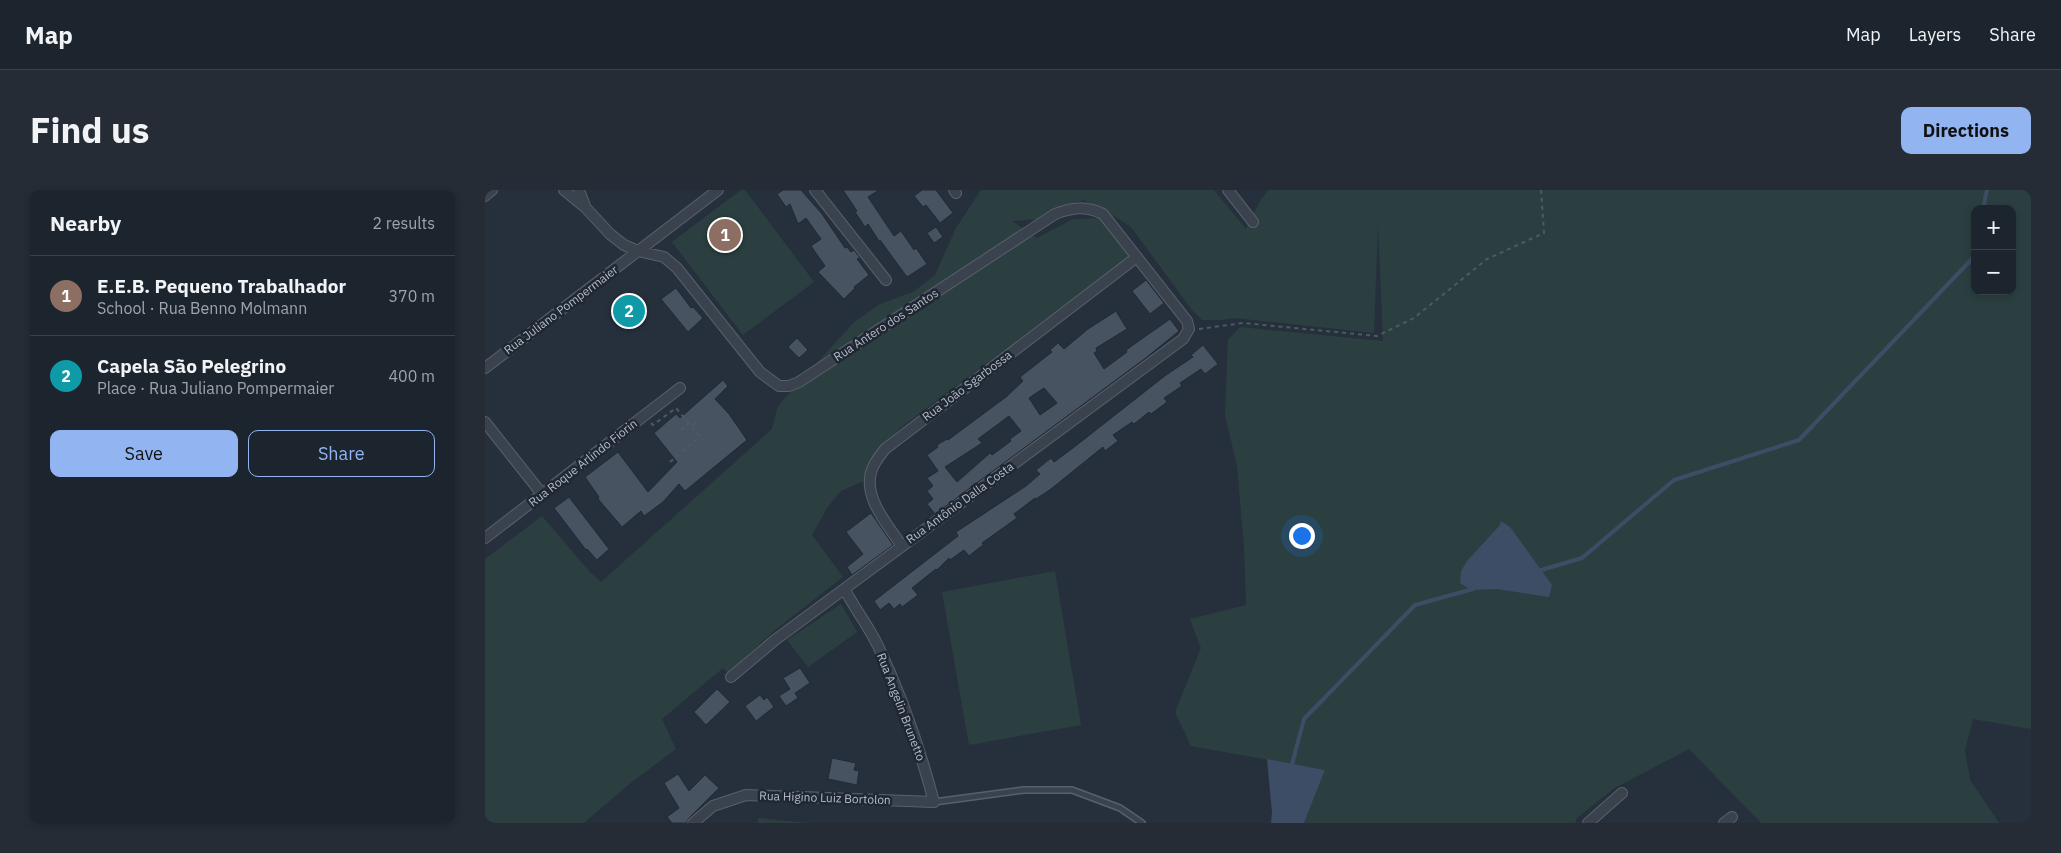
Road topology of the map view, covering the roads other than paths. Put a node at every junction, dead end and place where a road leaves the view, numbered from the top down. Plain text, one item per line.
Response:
1 (492, 190) edge
2 (565, 190) edge
3 (579, 190) edge
4 (718, 190) edge
5 (815, 190) edge
6 (1228, 190) edge
7 (485, 196) edge
8 (585, 207) junction
9 (1253, 222) dead end
10 (638, 251) junction
11 (1137, 257) junction
12 (886, 280) dead end
13 (1189, 329) joint
14 (485, 368) edge
15 (680, 388) dead end
16 (485, 422) edge
17 (542, 494) junction
18 (485, 538) edge
19 (902, 546) junction
20 (845, 590) junction
21 (731, 677) dead end
22 (1622, 794) dead end
23 (934, 802) junction
24 (1588, 822) edge
25 (693, 823) edge
26 (1142, 823) edge

1 - 7 street
2 - 8 street, Rua Antero dos Santos
3 - 8 street, Rua Antero dos Santos
4 - 10 street, Rua Juliano Pompermaier
5 - 12 street
6 - 9 street
8 - 10 street, Rua Antero dos Santos
10 - 11 street, Rua Antero dos Santos
10 - 14 street, Rua Juliano Pompermaier
11 - 13 street, Rua Antero dos Santos
11 - 19 street, Rua João Sgarbossa
13 - 19 street, Rua Antônio Dalla Costa
15 - 17 street, Rua Roque Arlindo Fiorin
16 - 17 street
17 - 18 street, Rua Roque Arlindo Fiorin
19 - 20 street, Rua Antônio Dalla Costa
20 - 21 street, Rua Antônio Dalla Costa
20 - 23 street, Rua Angelin Brunetto
22 - 24 street
23 - 25 street, Rua Higino Luiz Bortolon
23 - 26 lane

